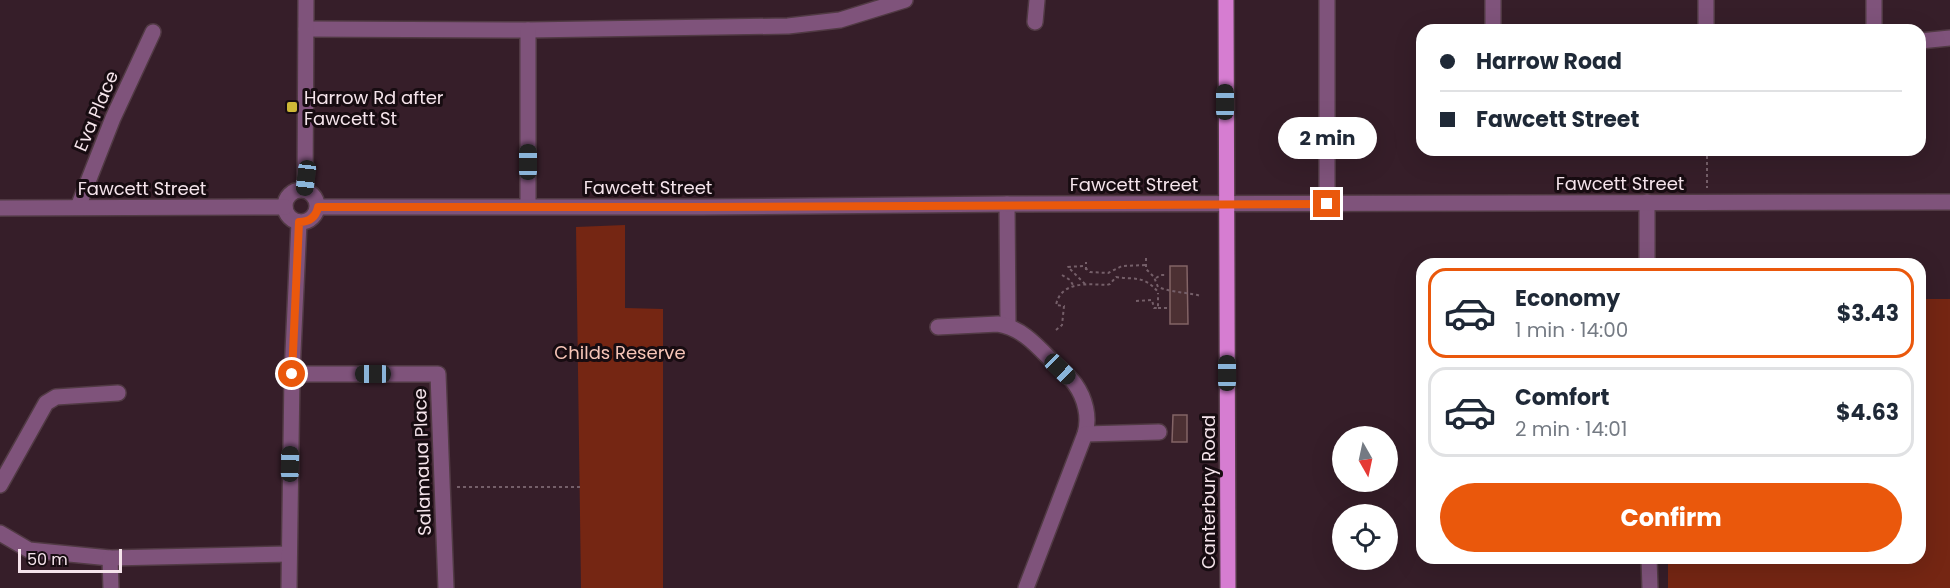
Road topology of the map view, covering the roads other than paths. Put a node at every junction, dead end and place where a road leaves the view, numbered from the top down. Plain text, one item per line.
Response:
1 (306, 0) edge
2 (905, 0) edge
3 (1037, 0) edge
4 (1226, 0) edge
5 (1327, 0) edge
6 (1493, 0) edge
7 (1706, 0) edge
8 (1874, 0) edge
9 (1035, 22) dead end
10 (1493, 24) edge
11 (1706, 24) edge
12 (1874, 24) edge
13 (306, 29) junction
14 (528, 30) junction
15 (153, 32) dead end
16 (1950, 38) edge
17 (1926, 40) edge
18 (305, 190) junction
19 (1647, 202) junction
20 (1950, 202) edge
21 (1007, 204) junction
22 (1225, 204) junction
23 (1327, 204) junction
24 (528, 206) junction
25 (78, 207) junction
26 (285, 207) junction
27 (318, 207) junction
28 (0, 208) edge
29 (299, 222) junction
30 (1647, 258) edge
31 (1008, 326) junction
32 (938, 327) dead end
33 (292, 374) junction
34 (118, 393) dead end
35 (1159, 432) dead end
36 (1085, 434) junction
37 (0, 485) edge
38 (0, 533) edge
39 (289, 554) junction
40 (110, 558) junction
41 (1649, 564) edge
42 (111, 588) edge
43 (289, 588) edge
44 (446, 588) edge
45 (1026, 588) edge
46 (1228, 588) edge
47 (1650, 588) edge

1 - 13 street
2 - 14 street
3 - 9 street
4 - 22 main road, Canterbury Road
5 - 23 street
6 - 10 street
7 - 11 street
8 - 12 street
13 - 14 street
13 - 18 street
14 - 24 street
15 - 25 street, Eva Place
16 - 17 street
18 - 26 street
18 - 27 street
19 - 20 street, Fawcett Street
19 - 23 street, Fawcett Street
19 - 30 street
21 - 22 street, Fawcett Street
21 - 24 street, Fawcett Street
21 - 31 street
22 - 23 street, Fawcett Street
22 - 46 main road, Canterbury Road
24 - 27 street, Fawcett Street
25 - 26 street, Fawcett Street
25 - 28 street, Fawcett Street
26 - 29 street
27 - 29 street
29 - 33 street
31 - 32 street
31 - 36 street
33 - 39 street
33 - 44 street, Salamaua Place
34 - 37 street
35 - 36 street
36 - 45 street
38 - 40 street
39 - 40 street
39 - 43 street
40 - 42 street
41 - 47 street

